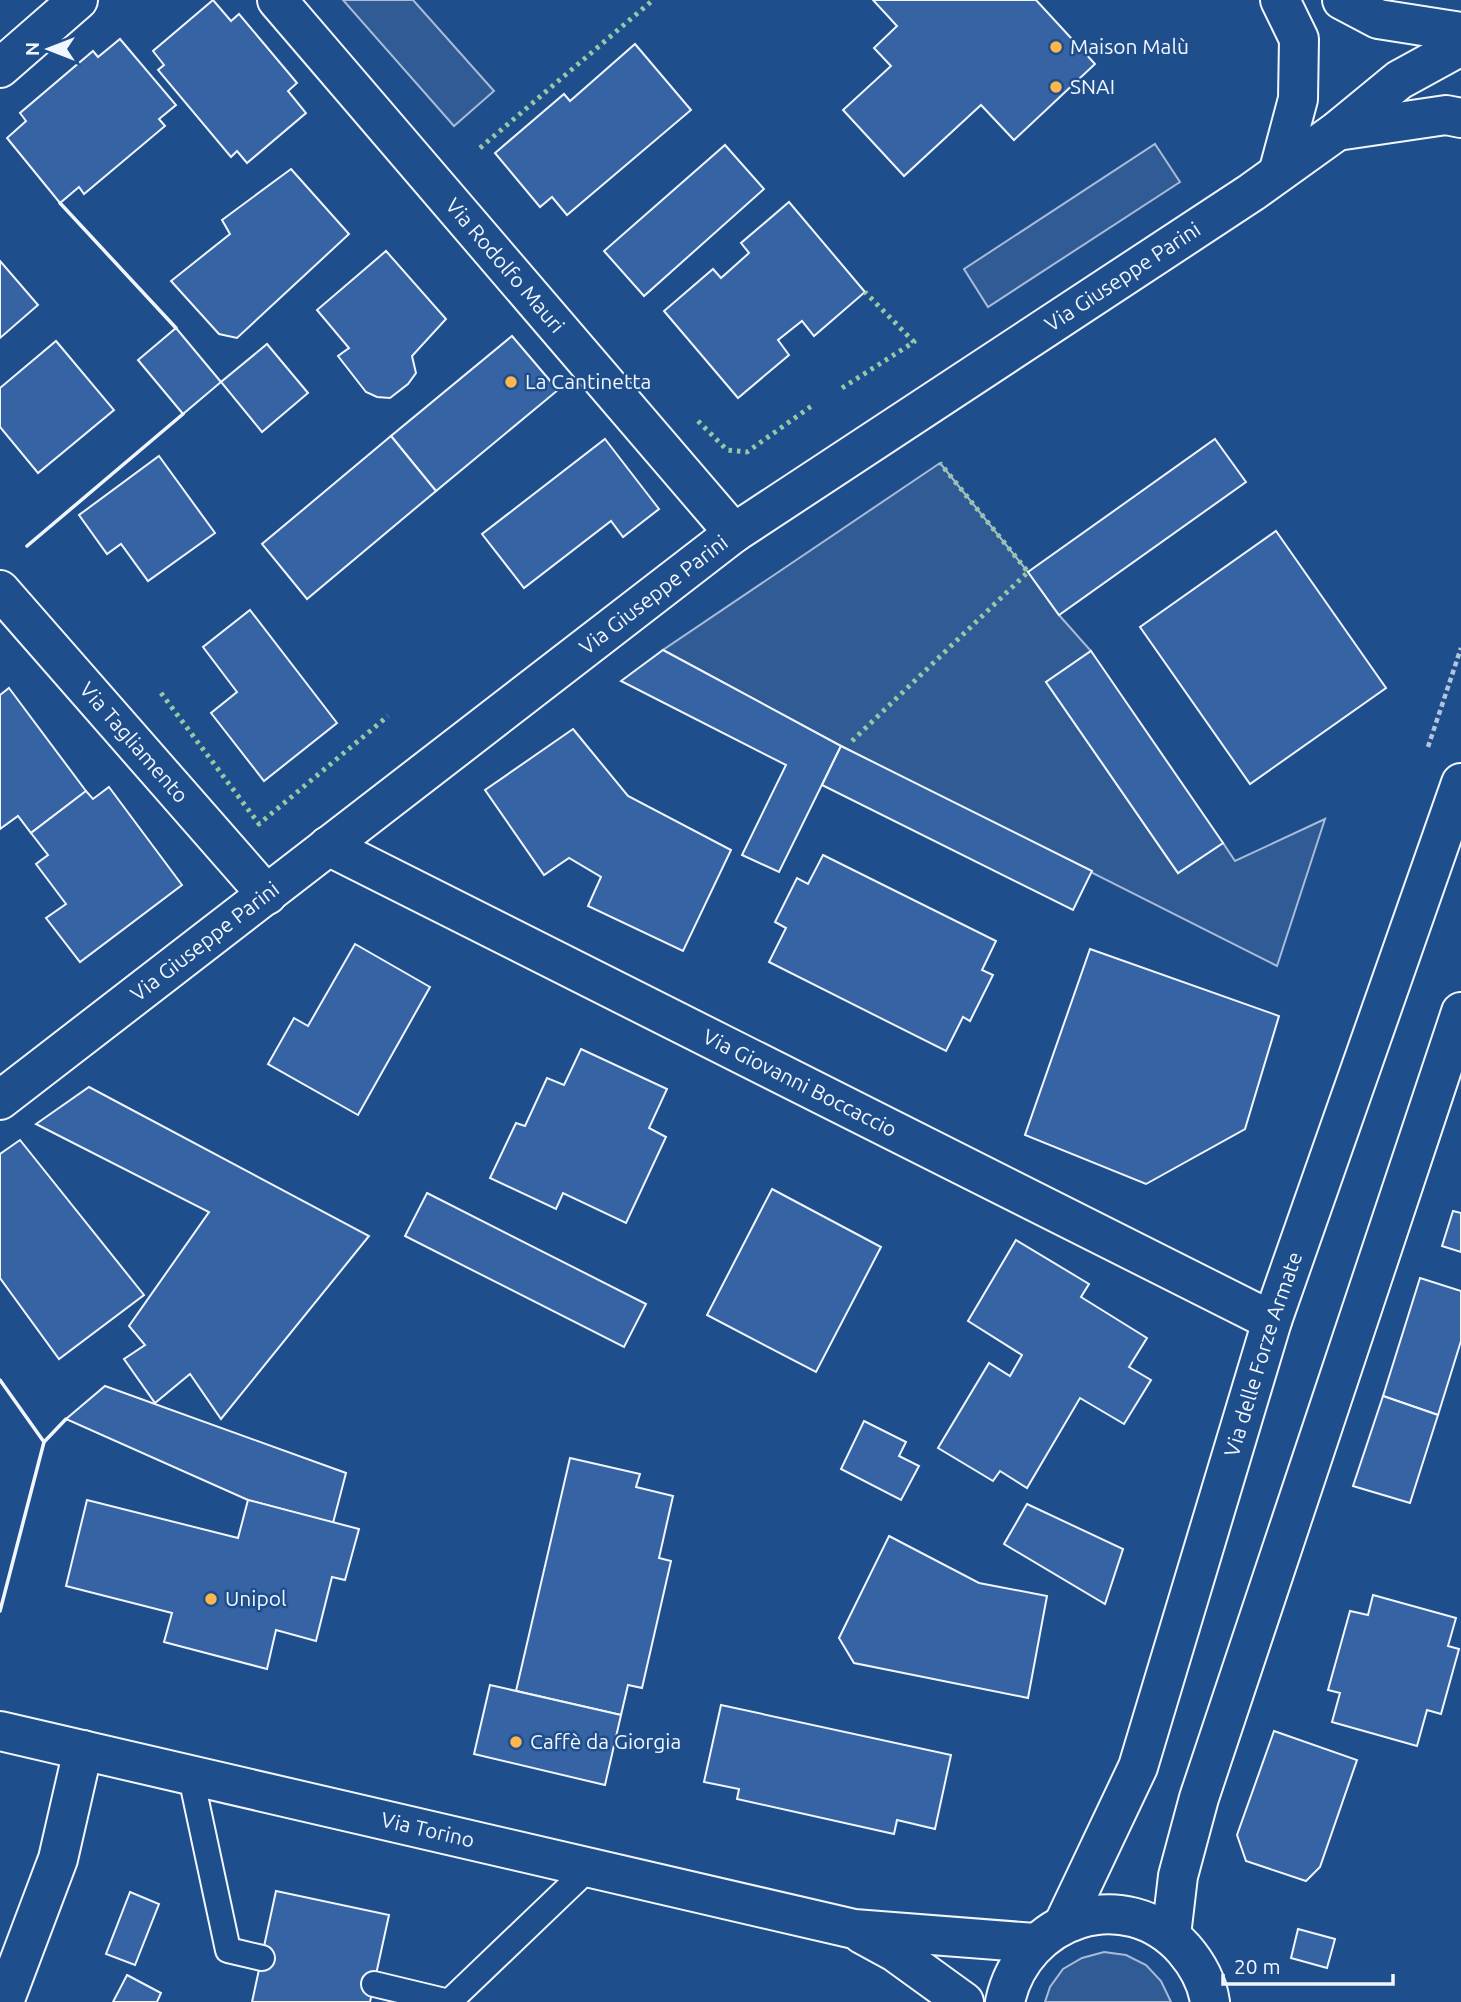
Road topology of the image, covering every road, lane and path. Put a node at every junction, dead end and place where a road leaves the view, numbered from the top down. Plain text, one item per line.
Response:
1 (78, 0) edge
2 (277, 0) edge
3 (1280, 0) edge
4 (1342, 0) edge
5 (1461, 32) edge
6 (1461, 46) edge
7 (0, 68) edge
8 (1461, 118) edge
9 (1338, 131) junction
10 (1279, 170) junction
11 (734, 533) junction
12 (0, 590) edge
13 (1461, 783) edge
14 (328, 846) junction
15 (267, 895) junction
16 (1461, 1012) edge
17 (0, 1100) edge
18 (1272, 1321) junction
19 (0, 1731) edge
20 (99, 1754) junction
21 (191, 1777) junction
22 (589, 1869) junction
23 (854, 1929) junction
24 (1050, 1933) junction
25 (1171, 1935) junction
26 (262, 1958) dead end
27 (374, 1984) dead end
28 (4, 2002) edge
29 (964, 2002) edge
30 (1005, 2002) edge
31 (1210, 2002) edge

1 - 7 street
2 - 11 street, Via Rodolfo Mauri
3 - 10 street
4 - 5 street
6 - 9 street, Via Giuseppe Parini
8 - 9 street, Via Giuseppe Parini
9 - 10 street, Via Giuseppe Parini
10 - 11 street, Via Giuseppe Parini
11 - 14 street, Via Giuseppe Parini
12 - 15 street, Via Tagliamento
13 - 18 street, Via delle Forze Armate
14 - 15 street, Via Giuseppe Parini
14 - 18 street, Via Giovanni Boccaccio
15 - 17 street, Via Giuseppe Parini
16 - 25 street
18 - 24 street, Via delle Forze Armate
19 - 20 street, Via Torino
20 - 21 street, Via Torino
20 - 28 street
21 - 22 street, Via Torino
21 - 26 lane
22 - 23 street, Via Torino
22 - 27 lane
23 - 24 street, Via Torino
23 - 29 street, Via Torino
24 - 25 street, Via Torino
24 - 30 street, Via delle Forze Armate
25 - 31 street

